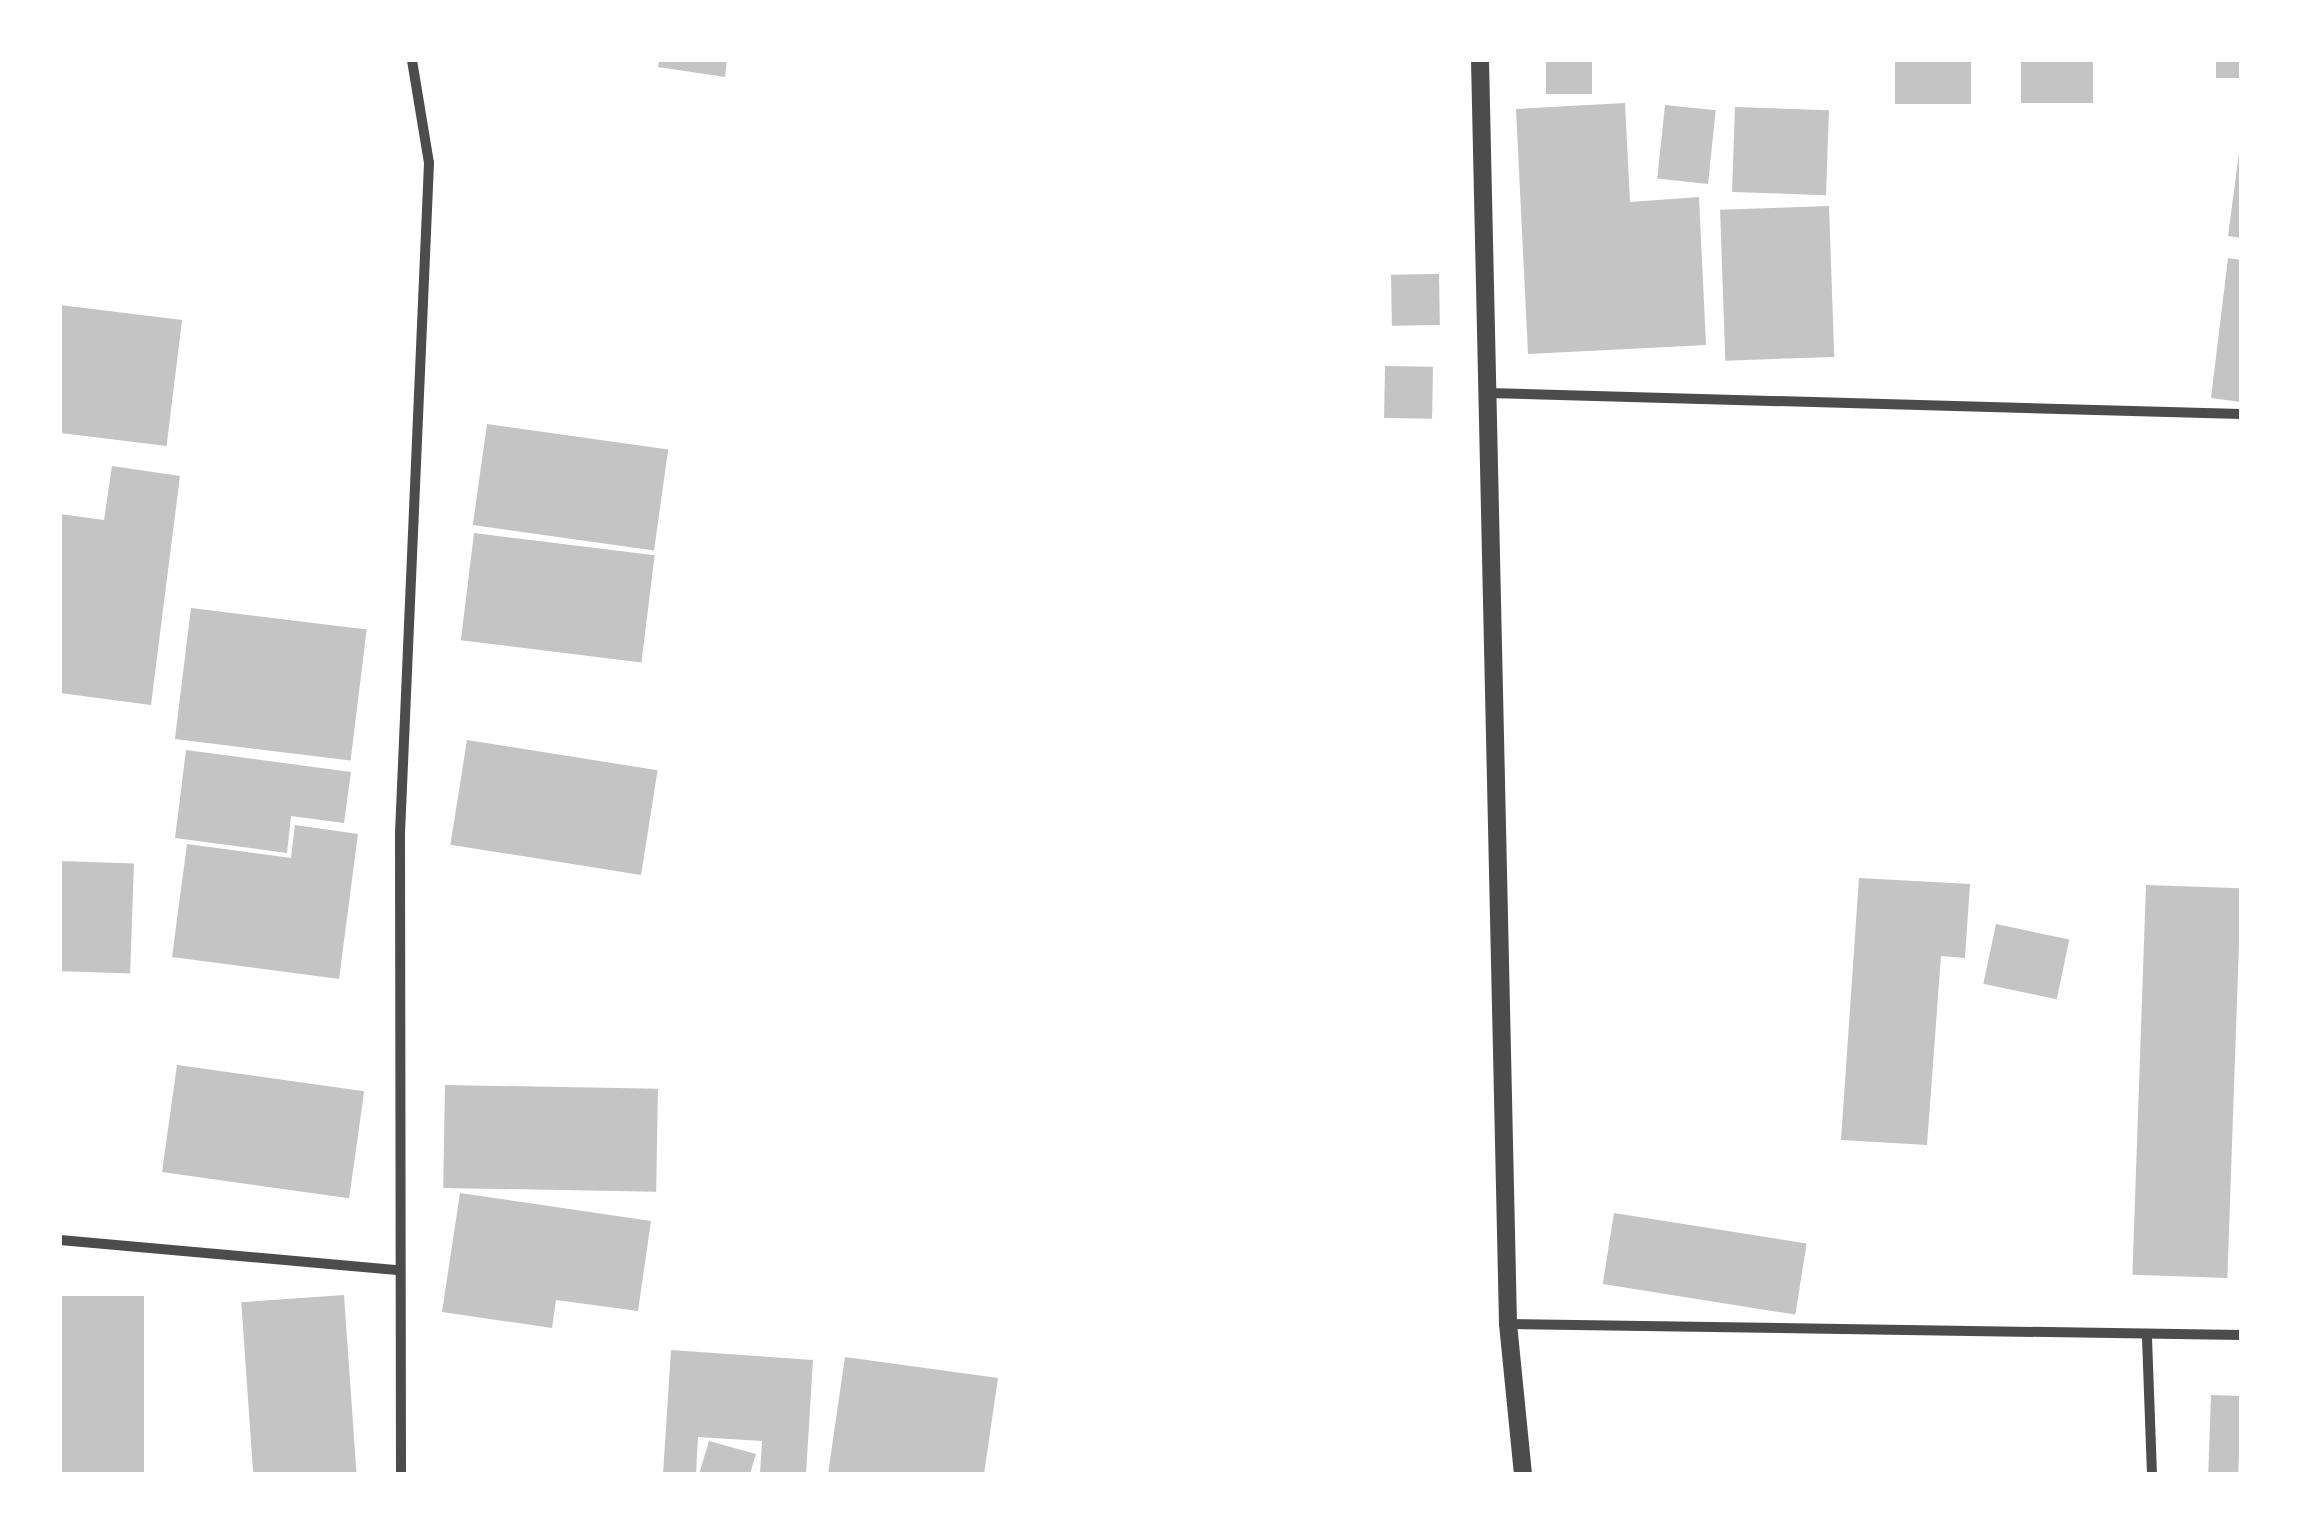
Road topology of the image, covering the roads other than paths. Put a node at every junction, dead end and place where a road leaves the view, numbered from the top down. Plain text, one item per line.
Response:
1 (412, 60) edge
2 (1480, 60) edge
3 (1489, 393) junction
4 (2241, 414) edge
5 (60, 1240) edge
6 (398, 1270) junction
7 (1508, 1324) junction
8 (2241, 1335) edge
9 (2148, 1338) junction
10 (401, 1474) edge
11 (1523, 1474) edge
12 (2152, 1474) edge

1 - 6 street
2 - 3 street
3 - 4 street
3 - 7 street
5 - 6 street
6 - 10 street
7 - 9 street
7 - 11 street
8 - 9 street
9 - 12 street

